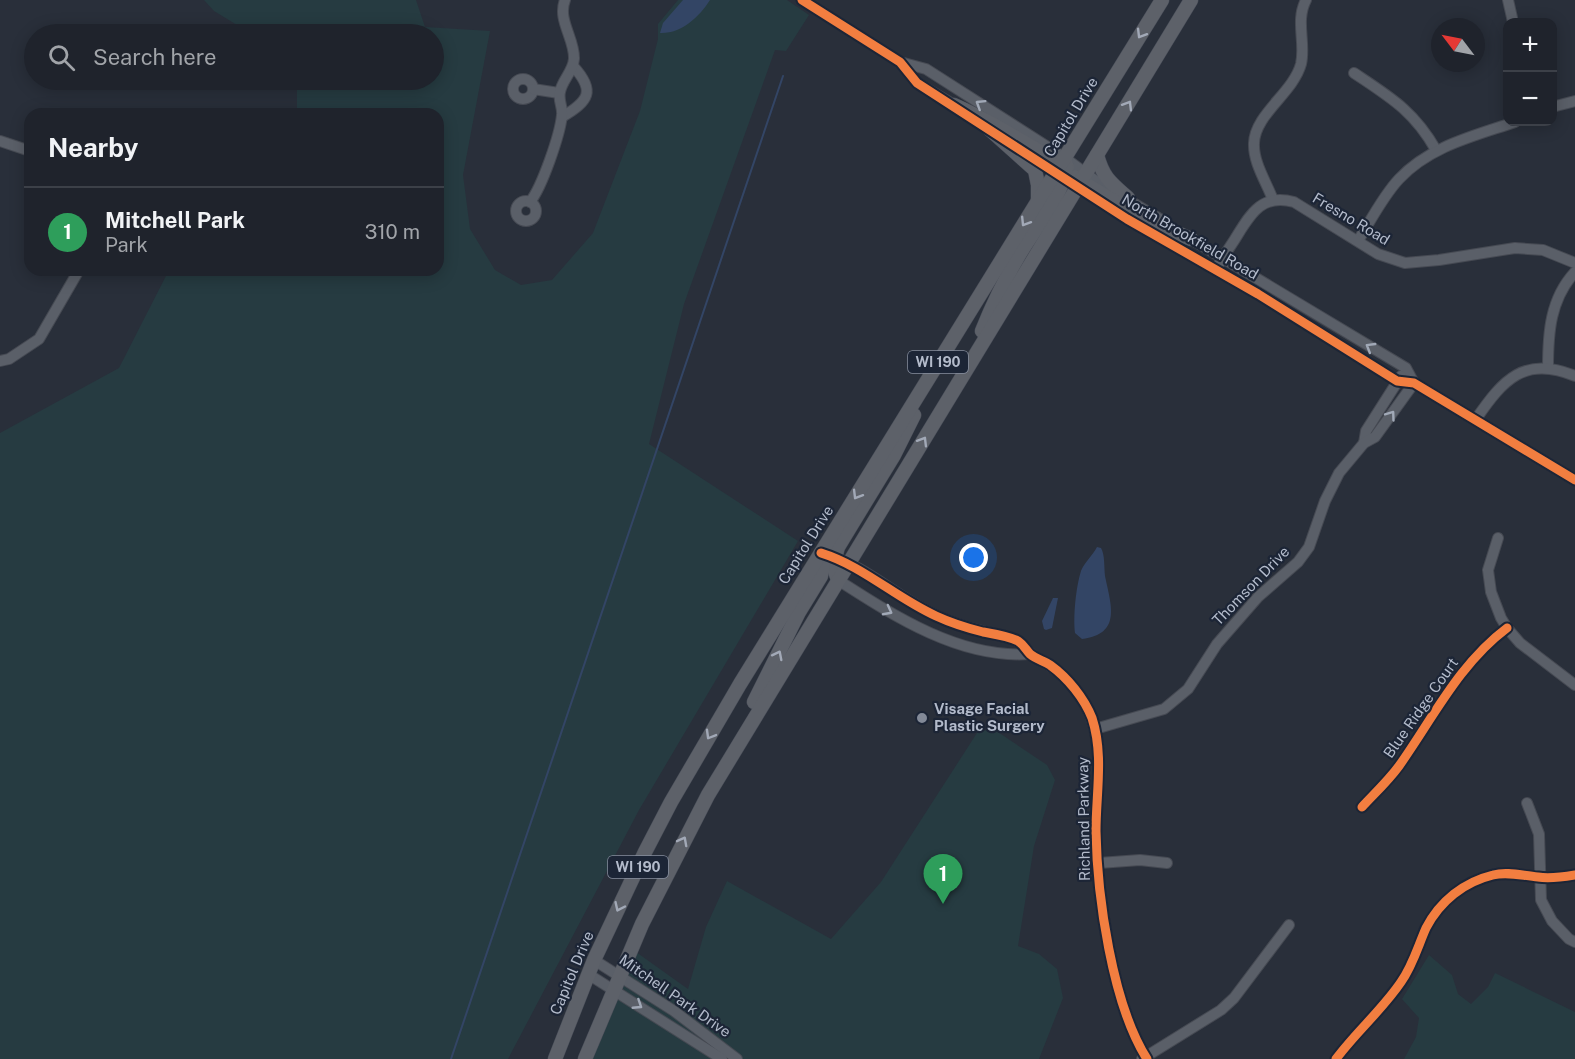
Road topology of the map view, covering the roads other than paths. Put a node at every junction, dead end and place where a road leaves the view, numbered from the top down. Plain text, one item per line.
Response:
1 (802, 0) edge
2 (1162, 0) edge
3 (1191, 0) edge
4 (1306, 0) edge
5 (1508, 0) edge
6 (564, 1) edge
7 (1512, 18) edge
8 (900, 62) junction
9 (573, 66) junction
10 (1354, 73) dead end
11 (533, 88) dead end
12 (560, 93) junction
13 (1575, 100) edge
14 (954, 105) junction
15 (1557, 105) edge
16 (562, 117) junction
17 (985, 125) junction
18 (1504, 126) edge
19 (0, 141) edge
20 (24, 149) edge
21 (1436, 150) junction
22 (1097, 155) junction
23 (1063, 169) junction
24 (1081, 181) junction
25 (1128, 198) junction
26 (1273, 200) junction
27 (530, 202) dead end
28 (1038, 202) junction
29 (1191, 239) junction
30 (1359, 241) junction
31 (1222, 258) junction
32 (1575, 263) edge
33 (1216, 270) junction
34 (1575, 272) edge
35 (76, 276) edge
36 (0, 361) edge
37 (968, 367) junction
38 (1548, 368) junction
39 (1406, 369) junction
40 (1575, 376) edge
41 (1397, 381) junction
42 (1414, 382) junction
43 (1476, 419) junction
44 (1364, 443) junction
45 (1575, 480) edge
46 (1498, 538) dead end
47 (828, 555) junction
48 (848, 563) junction
49 (838, 580) junction
50 (937, 616) junction
51 (1507, 628) junction
52 (929, 631) junction
53 (1030, 654) junction
54 (1575, 685) edge
55 (1095, 729) junction
56 (737, 746) junction
57 (1527, 803) dead end
58 (1362, 807) dead end
59 (1099, 863) junction
60 (1167, 863) dead end
61 (1575, 875) edge
62 (1541, 878) junction
63 (1289, 924) dead end
64 (1575, 942) edge
65 (594, 960) junction
66 (588, 974) junction
67 (620, 975) junction
68 (613, 989) junction
69 (1145, 1058) edge
70 (555, 1059) edge
71 (585, 1059) edge
72 (722, 1059) edge
73 (737, 1059) edge
74 (1336, 1059) edge

1 - 8 street
2 -> 23 main road, Capitol Drive / WI 190
22 -> 3 main road, WI 190
4 - 26 street
5 - 7 street
6 - 9 street
8 - 14 street
23 -> 8 street
9 - 12 street
9 - 16 street
10 - 21 street
11 - 12 street
12 - 16 street
13 - 15 street
14 - 17 street
14 - 23 main road
16 - 27 street
17 - 23 street
17 - 28 main road
18 - 21 street
19 - 20 street
21 - 30 street
22 - 24 main road, WI 190
22 - 25 main road
23 - 24 main road
23 - 28 main road, Capitol Drive / WI 190
23 - 37 main road
24 - 25 street, North Brookfield Road
24 - 29 main road
24 - 33 street, North Brookfield Road
24 - 37 main road, WI 190
25 - 29 street, North Brookfield Road
26 - 30 street, Fresno Road
26 - 31 street
28 -> 47 main road, Capitol Drive / WI 190
29 - 31 street, North Brookfield Road
30 - 32 street, Fresno Road
31 - 33 street
39 -> 31 street, North Brookfield Road
33 - 41 street, North Brookfield Road
34 - 38 street
35 - 36 street
48 -> 37 main road, WI 190
38 - 40 street
38 - 43 street
39 - 41 street, Thomson Drive
39 - 42 street, North Brookfield Road
41 - 42 street, North Brookfield Road
41 - 44 street, Thomson Drive
42 - 43 street, North Brookfield Road
44 -> 42 street, Thomson Drive
43 - 45 street, North Brookfield Road
44 - 55 street, Thomson Drive
46 - 51 street
47 - 48 street, Richland Parkway
47 - 49 main road
56 -> 47 main road
47 -> 65 main road, Capitol Drive / WI 190
48 - 49 main road, WI 190
48 - 50 street, Richland Parkway
49 -> 52 street
49 - 56 main road, WI 190
50 - 52 street
50 - 53 street, Richland Parkway
51 - 54 street
51 - 58 street, Blue Ridge Court
52 - 53 street
53 - 55 street, Richland Parkway
55 - 59 street, Richland Parkway
67 -> 56 main road, WI 190
57 - 62 street
59 - 60 street
59 - 69 street, Richland Parkway
61 - 62 street
62 - 64 street
62 - 74 street
63 - 69 street
65 - 66 main road, Capitol Drive / WI 190
65 - 67 street, Mitchell Park Drive
66 - 68 street, Mitchell Park Drive
66 - 70 main road, Capitol Drive / WI 190
67 - 68 main road, WI 190
67 - 73 street, Mitchell Park Drive
68 - 71 main road, WI 190
68 -> 72 street, Mitchell Park Drive

